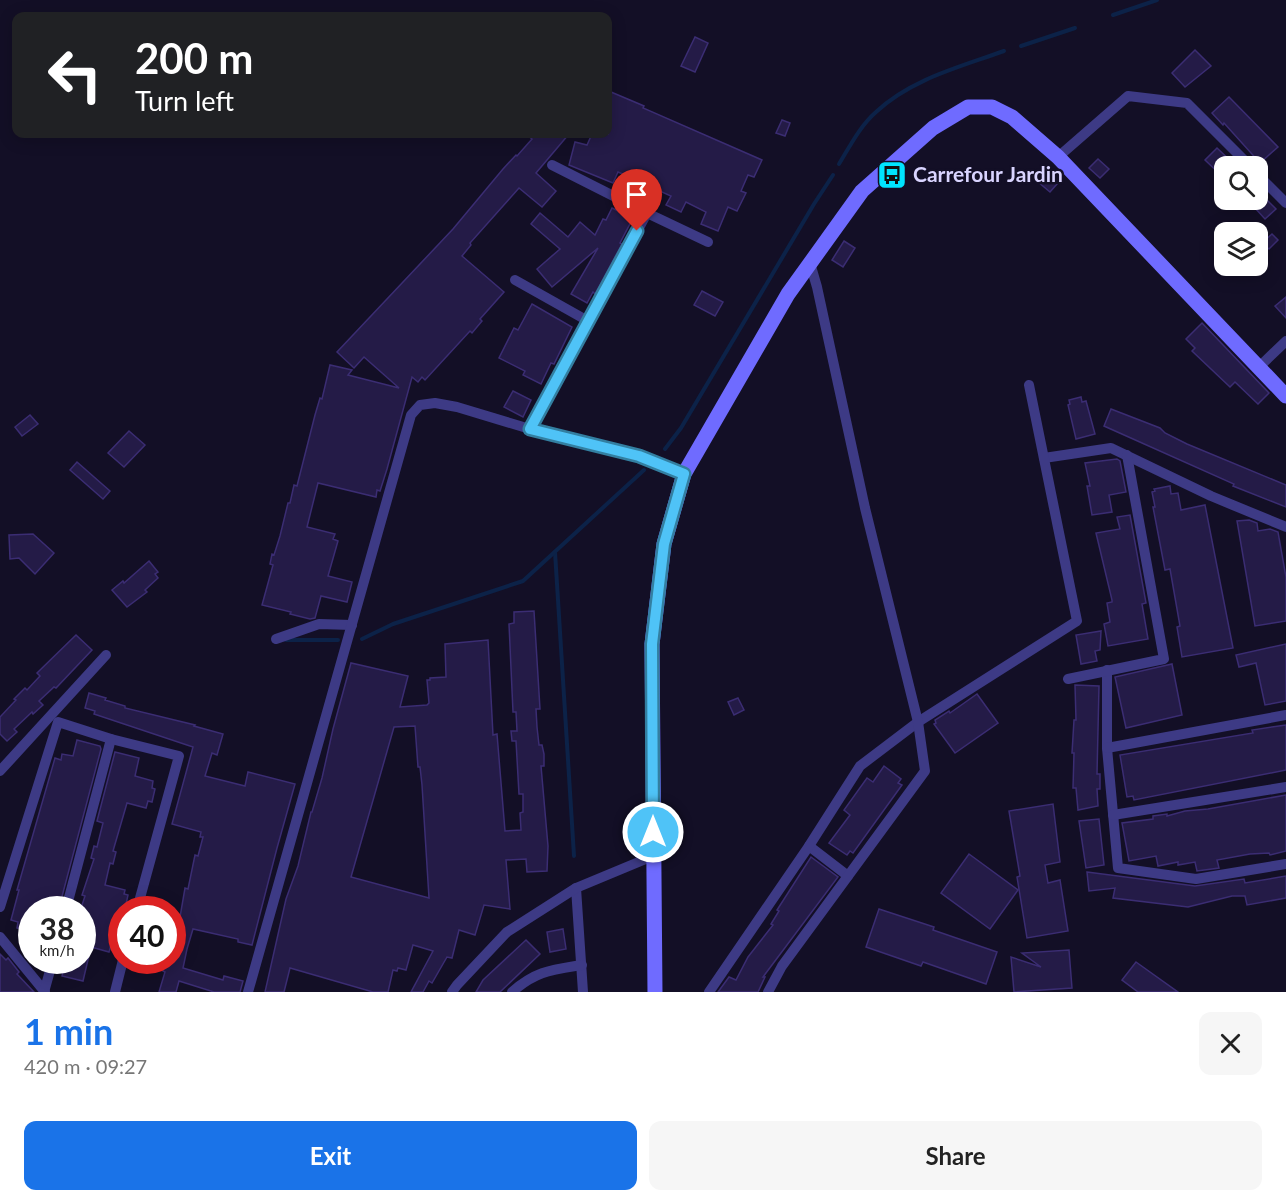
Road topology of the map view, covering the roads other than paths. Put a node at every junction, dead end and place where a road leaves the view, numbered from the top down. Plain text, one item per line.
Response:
1 (1240, 156) edge
2 (1058, 157) junction
3 (552, 165) dead end
4 (1268, 185) edge
5 (1286, 203) edge
6 (647, 213) junction
7 (708, 242) dead end
8 (810, 263) junction
9 (515, 279) dead end
10 (588, 321) junction
11 (1286, 341) edge
12 (1259, 367) junction
13 (1029, 385) dead end
14 (1286, 396) edge
15 (530, 429) junction
16 (1127, 455) junction
17 (1044, 458) junction
18 (684, 474) junction
19 (1286, 526) edge
20 (352, 625) junction
21 (276, 639) dead end
22 (106, 655) dead end
23 (1107, 670) junction
24 (1068, 679) dead end
25 (1286, 715) edge
26 (918, 722) junction
27 (111, 739) junction
28 (1107, 748) junction
29 (0, 771) edge
30 (1286, 787) edge
31 (1113, 815) junction
32 (808, 846) junction
33 (653, 856) junction
34 (1286, 864) edge
35 (848, 876) junction
36 (576, 888) junction
37 (69, 896) edge
38 (141, 896) edge
39 (0, 907) edge
40 (0, 937) edge
41 (582, 965) junction
42 (49, 974) edge
43 (120, 974) edge
44 (44, 992) edge
45 (115, 992) edge
46 (248, 992) edge
47 (452, 992) edge
48 (512, 992) edge
49 (583, 992) edge
50 (655, 992) edge
51 (709, 992) edge
52 (768, 992) edge

1 - 2 street
2 - 8 street
2 - 12 street
3 - 6 street
4 - 5 street
6 - 7 street
6 - 10 street
8 - 18 street
8 - 26 street
9 - 10 street
10 - 15 street
11 - 12 street
12 - 14 street
13 - 17 street
15 - 18 street
15 - 20 street
16 - 17 street
16 - 19 street
16 - 23 street
17 - 26 street
18 - 33 street
20 - 21 street
20 - 46 street
22 - 29 street
23 - 24 street
23 - 28 street
25 - 28 street
26 - 32 street
26 - 35 street
27 - 37 street
27 - 38 street
27 - 39 street
28 - 31 street
30 - 31 street
31 - 34 street
32 - 35 street
32 - 51 street
33 - 36 street
33 - 50 street
35 - 52 street
36 - 41 street
36 - 47 street
40 - 44 street
41 - 48 street
41 - 49 street
42 - 44 street
43 - 45 street

